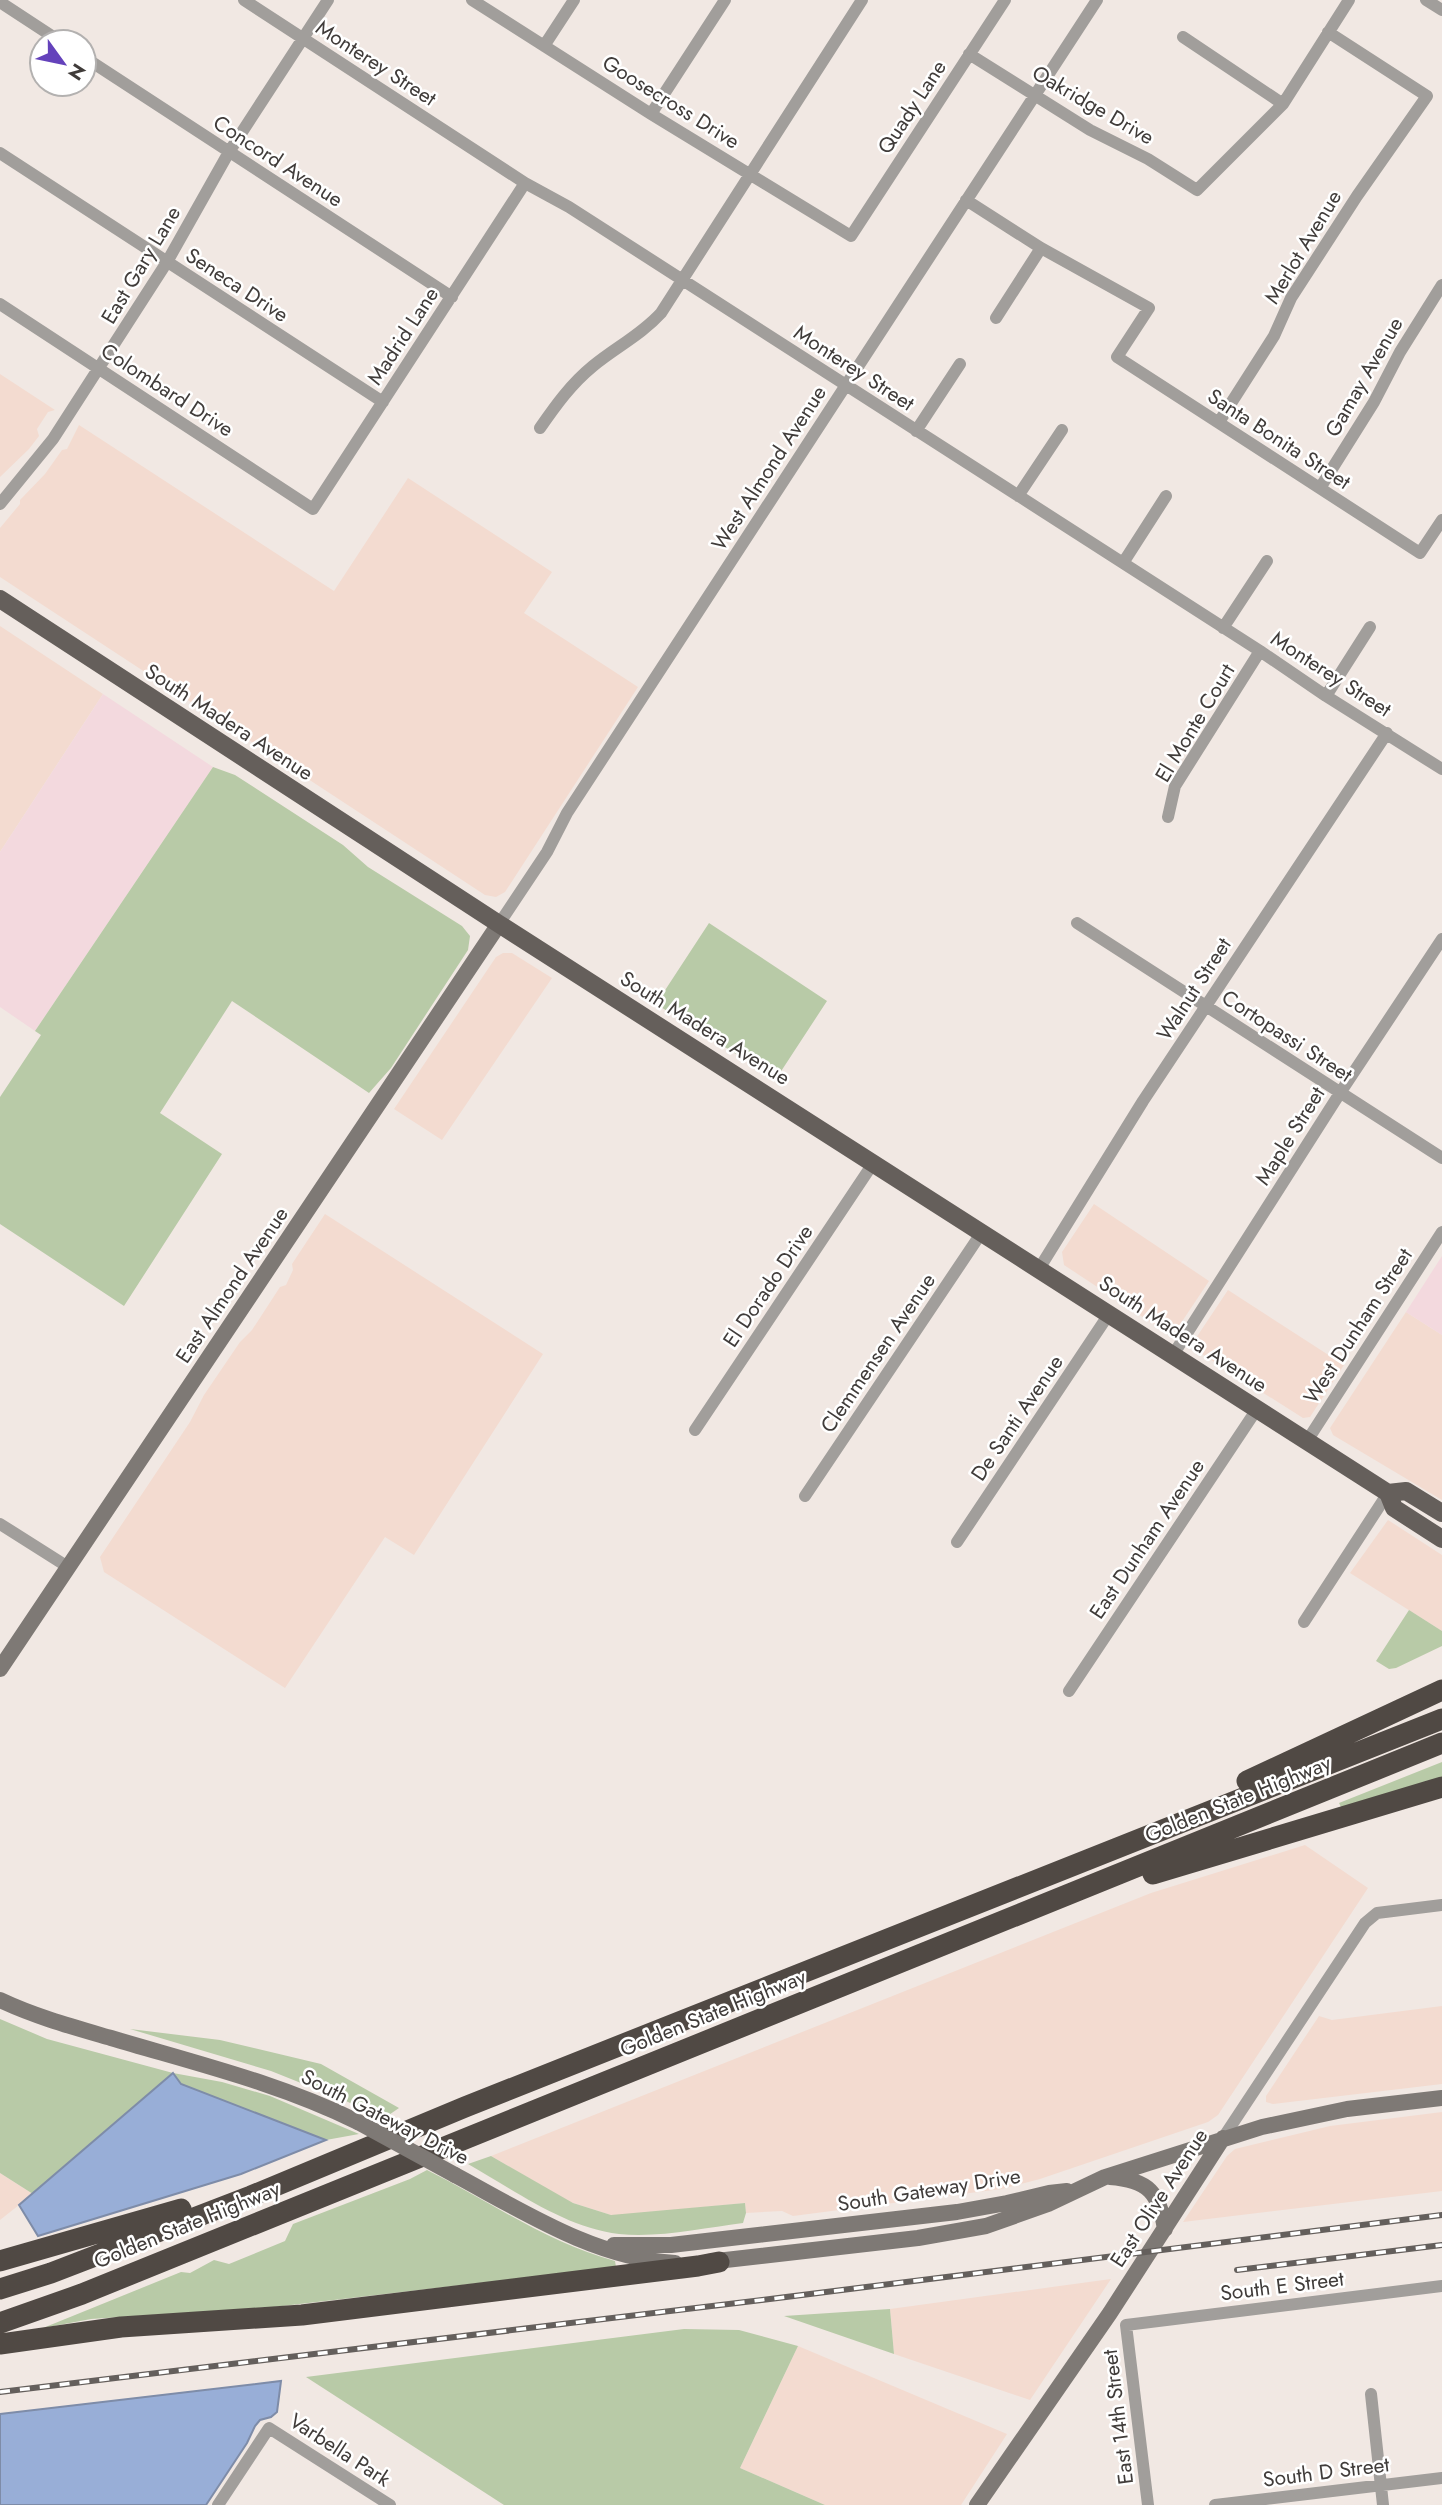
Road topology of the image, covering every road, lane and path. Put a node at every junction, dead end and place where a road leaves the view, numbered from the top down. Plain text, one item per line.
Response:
1 (244, 0) edge
2 (328, 0) edge
3 (472, 0) edge
4 (574, 0) edge
5 (725, 0) edge
6 (862, 0) edge
7 (1005, 0) edge
8 (1097, 0) edge
9 (1349, 0) edge
10 (1426, 0) edge
11 (0, 2) edge
12 (1442, 10) edge
13 (40, 28) edge
14 (1328, 32) junction
15 (1183, 37) dead end
16 (302, 38) junction
17 (544, 46) junction
18 (969, 54) junction
19 (98, 66) edge
20 (1035, 95) junction
21 (1283, 104) junction
22 (651, 114) junction
23 (229, 152) junction
24 (0, 153) edge
25 (750, 173) junction
26 (524, 183) junction
27 (966, 200) junction
28 (851, 236) joint
29 (1041, 248) junction
30 (167, 262) junction
31 (683, 280) junction
32 (1442, 285) edge
33 (452, 297) junction
34 (0, 304) edge
35 (996, 318) dead end
36 (960, 364) dead end
37 (99, 369) junction
38 (845, 386) junction
39 (383, 402) junction
40 (1219, 422) junction
41 (540, 428) dead end
42 (1062, 430) dead end
43 (916, 431) junction
44 (1320, 488) junction
45 (1018, 496) junction
46 (1166, 496) dead end
47 (0, 504) edge
48 (313, 509) joint
49 (1442, 520) edge
50 (1267, 561) dead end
51 (1123, 563) junction
52 (0, 599) edge
53 (1370, 627) dead end
54 (1223, 628) junction
55 (1260, 651) junction
56 (1326, 696) junction
57 (1387, 733) junction
58 (1442, 769) edge
59 (1168, 817) dead end
60 (1077, 923) dead end
61 (499, 924) junction
62 (1442, 939) edge
63 (1205, 1006) junction
64 (1340, 1093) junction
65 (1442, 1158) edge
66 (874, 1162) junction
67 (982, 1232) junction
68 (1442, 1233) edge
69 (1039, 1269) junction
70 (1109, 1314) junction
71 (1173, 1355) junction
72 (1257, 1409) junction
73 (695, 1430) dead end
74 (1307, 1441) junction
75 (1388, 1493) junction
76 (805, 1496) dead end
77 (1442, 1513) edge
78 (0, 1524) edge
79 (1442, 1539) edge
80 (957, 1542) dead end
81 (68, 1567) junction
82 (1304, 1622) dead end
83 (0, 1669) edge
84 (1442, 1690) edge
85 (1069, 1691) dead end
86 (1442, 1719) edge
87 (1442, 1743) edge
88 (1442, 1787) edge
89 (1013, 1888) junction
90 (1442, 1905) edge
91 (1020, 1914) junction
92 (0, 2000) edge
93 (1442, 2098) edge
94 (1223, 2138) junction
95 (1105, 2177) junction
96 (1072, 2191) junction
97 (251, 2196) junction
98 (1165, 2229) junction
99 (768, 2233) junction
100 (584, 2240) junction
101 (771, 2256) junction
102 (0, 2261) edge
103 (719, 2262) junction
104 (1442, 2286) edge
105 (0, 2288) edge
106 (1110, 2313) junction
107 (0, 2323) edge
108 (1126, 2325) junction
109 (0, 2344) edge
110 (1371, 2394) dead end
111 (1442, 2478) edge
112 (1381, 2485) junction
113 (372, 2500) edge
114 (218, 2505) edge
115 (390, 2505) edge
116 (977, 2505) edge
117 (1148, 2505) edge
118 (1215, 2505) edge
119 (1383, 2505) edge

1 - 16 street, Monterey Street
2 - 16 street, East Gary Lane
3 - 17 street, Goosecross Drive
4 - 17 street
5 - 22 street
6 - 25 street
7 - 18 street, Quady Lane
8 - 20 street, West Almond Avenue
9 - 14 street
10 - 12 street
11 - 13 street
14 - 21 street
14 - 40 street, Merlot Avenue
15 - 21 street
16 - 23 street, East Gary Lane
16 - 26 street, Monterey Street
17 - 22 street, Goosecross Drive
18 - 20 street, Oakridge Drive
18 - 28 street, Quady Lane
19 - 23 street, Concord Avenue
20 - 21 street, Oakridge Drive
20 - 27 street, West Almond Avenue
22 - 25 street, Goosecross Drive
23 - 30 street, East Gary Lane
23 - 33 street, Concord Avenue
24 - 30 street, Seneca Drive
25 - 28 street, Goosecross Drive
25 - 31 street
26 - 31 street, Monterey Street
26 - 33 street, Madrid Lane
27 - 29 street
27 - 38 street, West Almond Avenue
29 - 35 street
29 - 40 street, Santa Bonita Street
30 - 37 street, East Gary Lane
30 - 39 street, Seneca Drive
31 - 38 street, Monterey Street
31 - 41 street
32 - 44 street, Gamay Avenue
33 - 39 street, Madrid Lane
34 - 37 street, Colombard Drive
36 - 43 street
37 - 47 street, East Gary Lane
37 - 48 street, Colombard Drive
38 - 43 street, Monterey Street
38 - 61 street, West Almond Avenue
39 - 48 street, Madrid Lane
40 - 44 street, Santa Bonita Street
42 - 45 street
43 - 45 street, Monterey Street
44 - 49 street, Santa Bonita Street
45 - 51 street, Monterey Street
46 - 51 street
50 - 54 street
51 - 54 street, Monterey Street
52 - 61 main road, South Madera Avenue
53 - 56 street
54 - 55 street, Monterey Street
55 - 56 street, Monterey Street
55 - 59 street, El Monte Court
56 - 57 street, Monterey Street
57 - 58 street, Monterey Street
57 - 63 street, Walnut Street
60 - 63 street, Cortopassi Street
61 - 66 main road, South Madera Avenue
61 - 81 main road, East Almond Avenue
62 - 64 street, Maple Street
63 - 64 street, Cortopassi Street
63 - 69 street, Walnut Street
64 - 65 street, Cortopassi Street
64 - 71 street, Maple Street
66 - 67 main road, South Madera Avenue
66 - 73 street, El Dorado Drive
67 - 69 main road, South Madera Avenue
67 - 76 street, Clemmensen Avenue
68 - 74 street, West Dunham Street
69 - 70 main road, South Madera Avenue
70 - 71 main road, South Madera Avenue
70 - 80 street, De Santi Avenue
71 - 72 main road, South Madera Avenue
72 - 74 main road, South Madera Avenue
72 - 85 street, East Dunham Avenue
74 - 75 main road, South Madera Avenue
75 - 77 main road, South Madera Avenue
75 - 79 main road, South Madera Avenue
75 - 82 street
78 - 81 street
81 - 83 main road, East Almond Avenue
84 - 89 highway
86 - 89 highway, Golden State Highway
87 - 91 highway, Golden State Highway
88 - 91 highway
89 - 97 highway, Golden State Highway
90 - 94 street, East Olive Avenue
91 - 107 highway, Golden State Highway
92 - 100 main road, South Gateway Drive, bridge
93 - 94 main road, South Gateway Drive
94 - 95 main road, South Gateway Drive
94 - 98 main road, East Olive Avenue
95 - 96 main road, South Gateway Drive
95 - 98 main road
96 - 99 main road, South Gateway Drive
96 - 101 main road, South Gateway Drive
97 - 102 highway
97 - 105 highway, Golden State Highway
98 - 106 main road, East Olive Avenue
99 - 100 main road, South Gateway Drive
99 - 101 main road
100 - 103 main road, South Gateway Drive
101 - 103 main road, South Gateway Drive
103 - 109 highway
104 - 108 street, South E Street
106 - 108 street
106 - 116 main road, East Olive Avenue
108 - 117 street, East 14th Street
110 - 112 street
111 - 112 street, South D Street
112 - 118 street, South D Street
112 - 119 street
113 - 114 street, Varbella Park
113 - 115 street, Varbella Park

